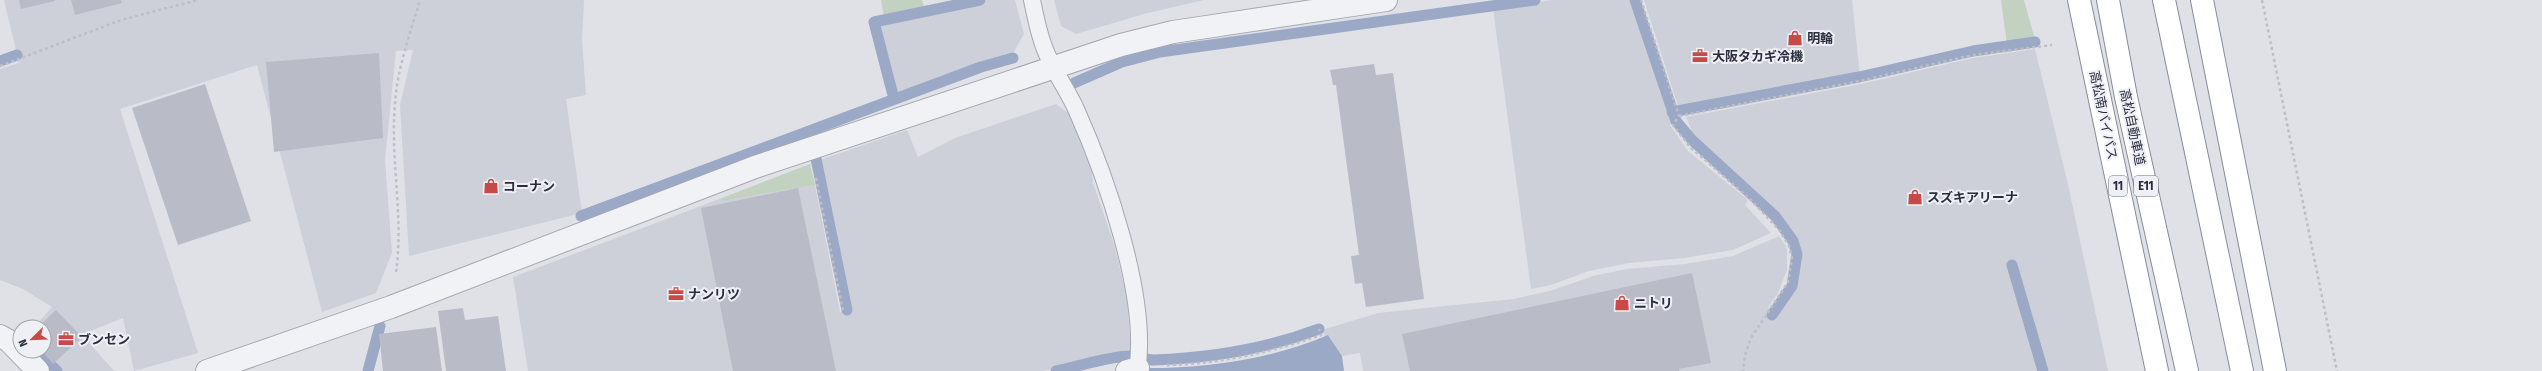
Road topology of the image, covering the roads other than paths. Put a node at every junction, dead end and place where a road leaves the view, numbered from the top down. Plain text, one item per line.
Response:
1 (1032, 0) edge
2 (1386, 0) edge
3 (2080, 0) edge
4 (2108, 0) edge
5 (2164, 0) edge
6 (2202, 0) edge
7 (1292, 6) edge
8 (1055, 66) junction
9 (0, 336) edge
10 (1134, 370) edge
11 (38, 371) edge
12 (207, 371) edge
13 (2158, 371) edge
14 (2187, 371) edge
15 (2242, 371) edge
16 (2275, 371) edge

1 - 8 lane
2 - 7 street
3 - 13 highway, 高松南バイパス / 11
4 - 14 highway, 高松自動車道 / E11
5 - 15 highway
6 - 16 highway
7 - 8 street
8 - 10 lane
8 - 12 street
9 - 11 street

